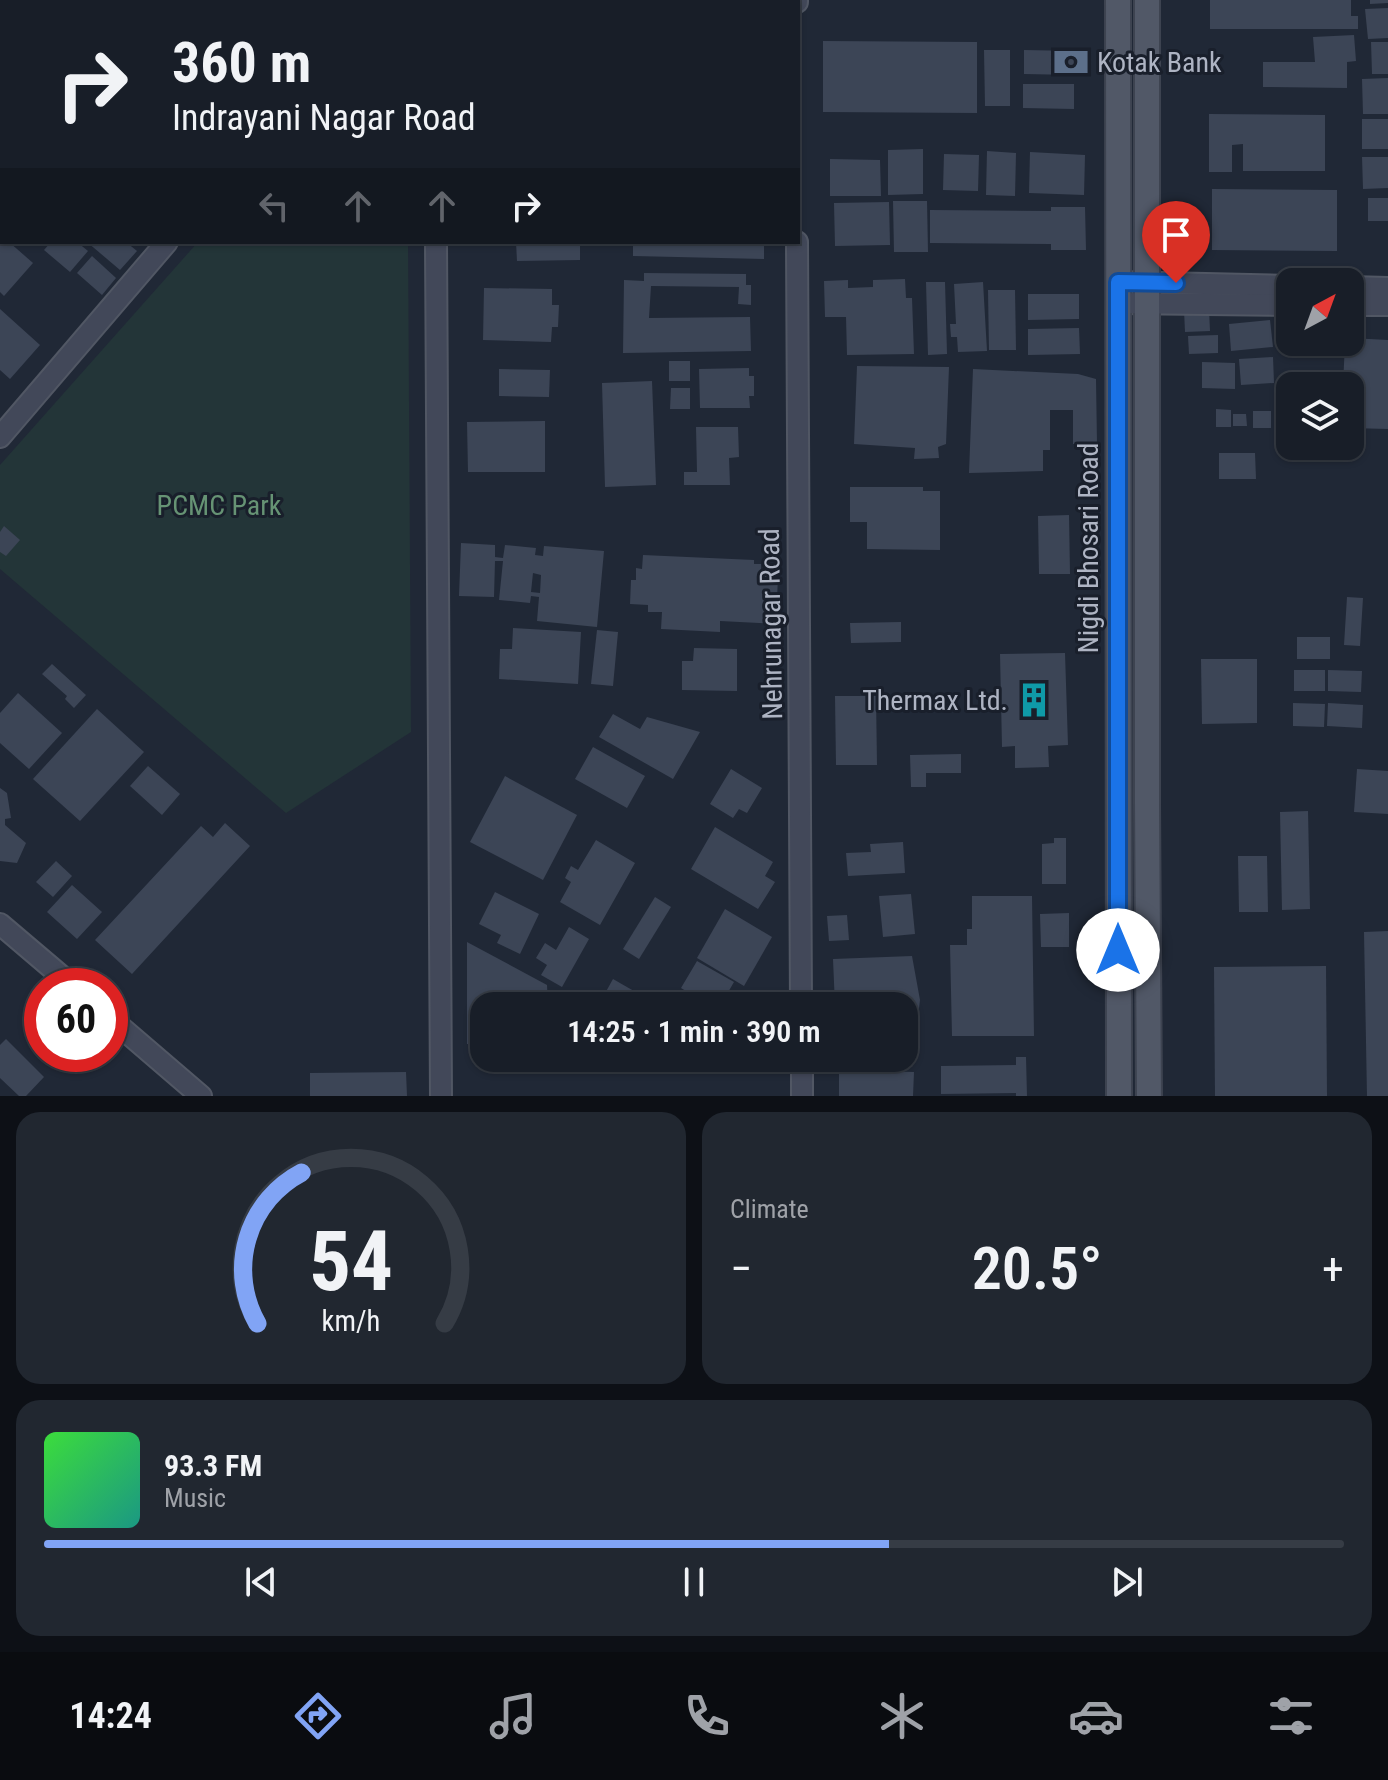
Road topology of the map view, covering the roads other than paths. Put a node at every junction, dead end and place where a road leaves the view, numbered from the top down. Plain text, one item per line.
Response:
1 (1118, 0) edge
2 (1147, 0) edge
3 (165, 244) edge
4 (436, 244) edge
5 (797, 244) edge
6 (1276, 287) edge
7 (1364, 287) edge
8 (1388, 288) edge
9 (1118, 293) junction
10 (1148, 293) junction
11 (1276, 304) edge
12 (1364, 305) edge
13 (1388, 305) edge
14 (0, 437) edge
15 (0, 924) edge
16 (52, 968) edge
17 (801, 992) edge
18 (128, 1033) edge
19 (802, 1072) edge
20 (201, 1096) edge
21 (441, 1096) edge
22 (802, 1096) edge
23 (1119, 1096) edge
24 (1149, 1096) edge

1 - 9 main road, Nigdi Bhosari Road
2 - 10 main road
3 - 14 street
4 - 21 street
5 - 17 street, Nehrunagar Road
6 - 10 street
7 - 8 street
9 - 10 street
9 - 23 main road, Nigdi Bhosari Road
10 - 11 street
10 - 24 main road
12 - 13 street
15 - 16 street
18 - 20 street
19 - 22 street

